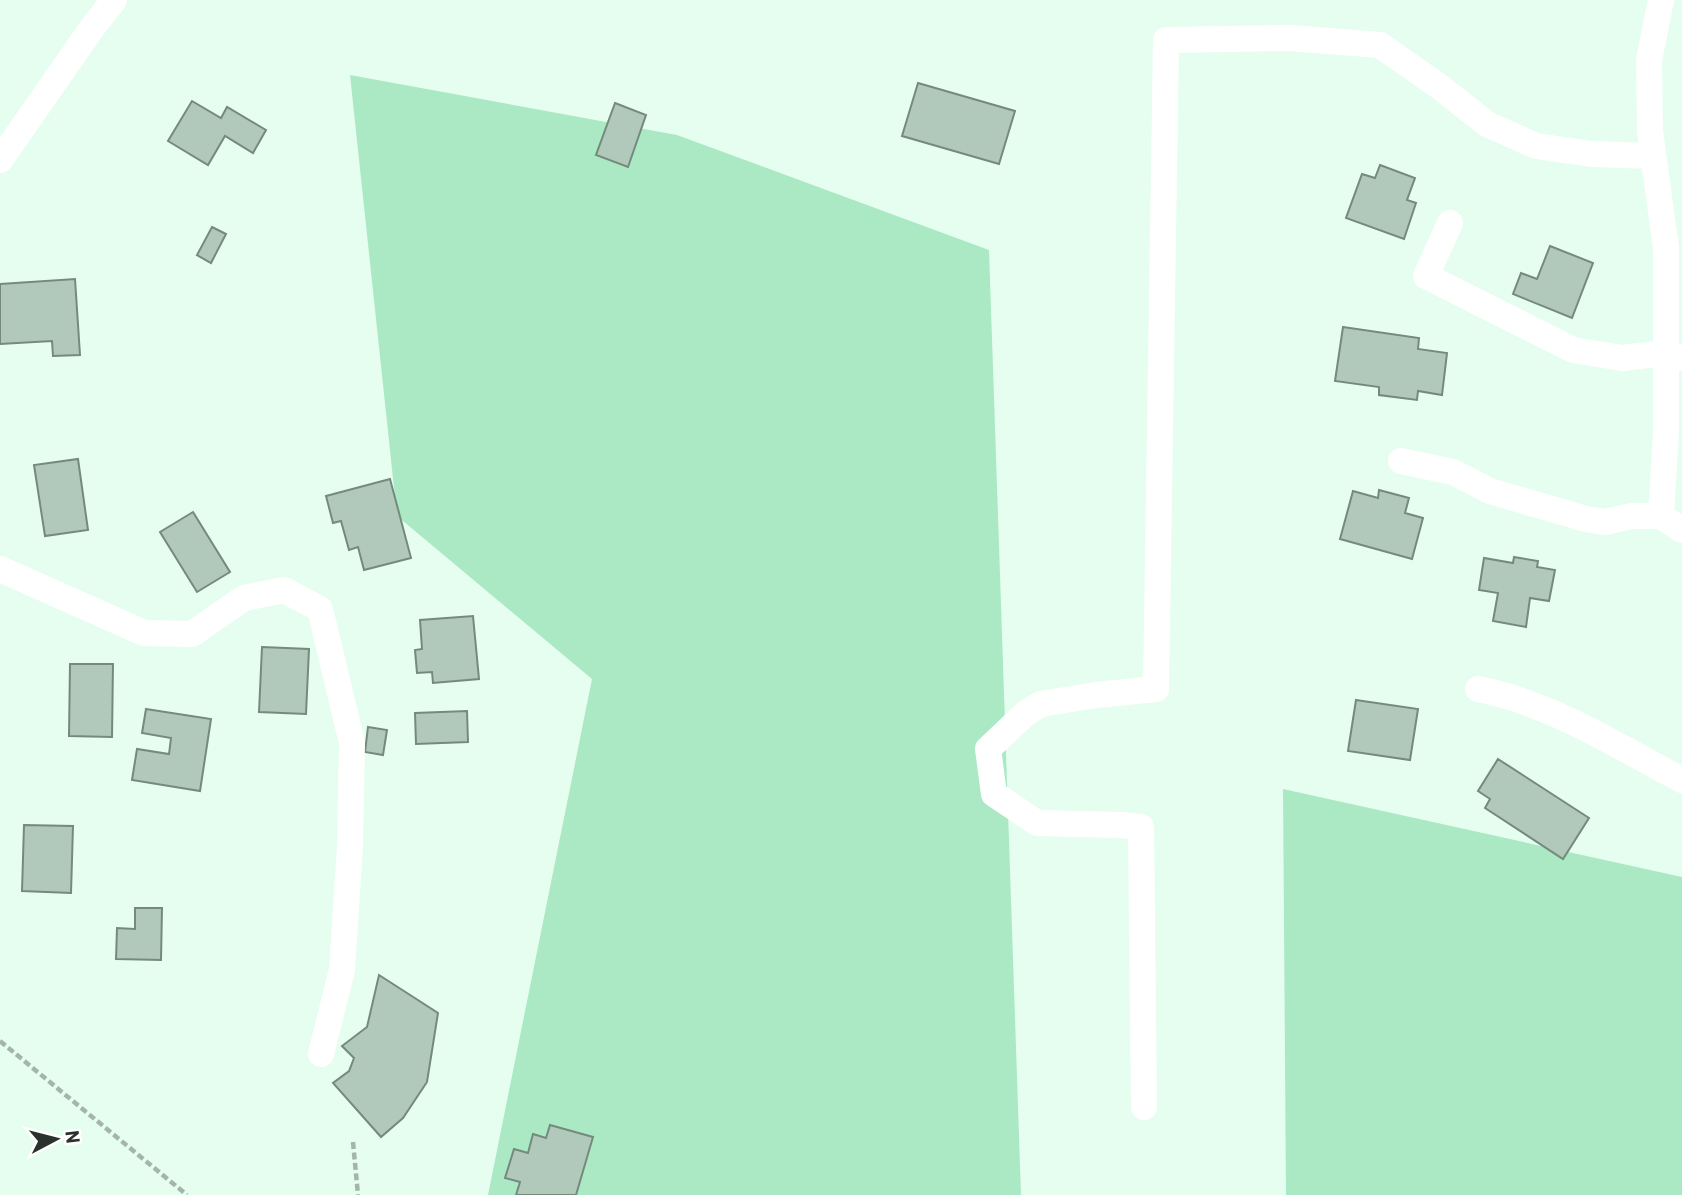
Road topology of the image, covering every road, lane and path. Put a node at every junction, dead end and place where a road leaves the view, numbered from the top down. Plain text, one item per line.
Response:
1 (114, 0) edge
2 (1661, 0) edge
3 (1653, 156) junction
4 (0, 160) edge
5 (1450, 223) dead end
6 (1674, 355) edge
7 (1401, 461) dead end
8 (1672, 523) edge
9 (0, 569) edge
10 (1478, 689) dead end
11 (1682, 780) edge
12 (0, 1041) edge
13 (321, 1054) dead end
14 (1144, 1107) dead end
15 (353, 1142) dead end
16 (187, 1195) edge
17 (358, 1195) edge

1 - 4 street
2 - 3 street
3 - 6 street
3 - 14 street
5 - 6 street
6 - 8 street
7 - 8 street
9 - 13 street
10 - 11 street
12 - 16 path
15 - 17 path

